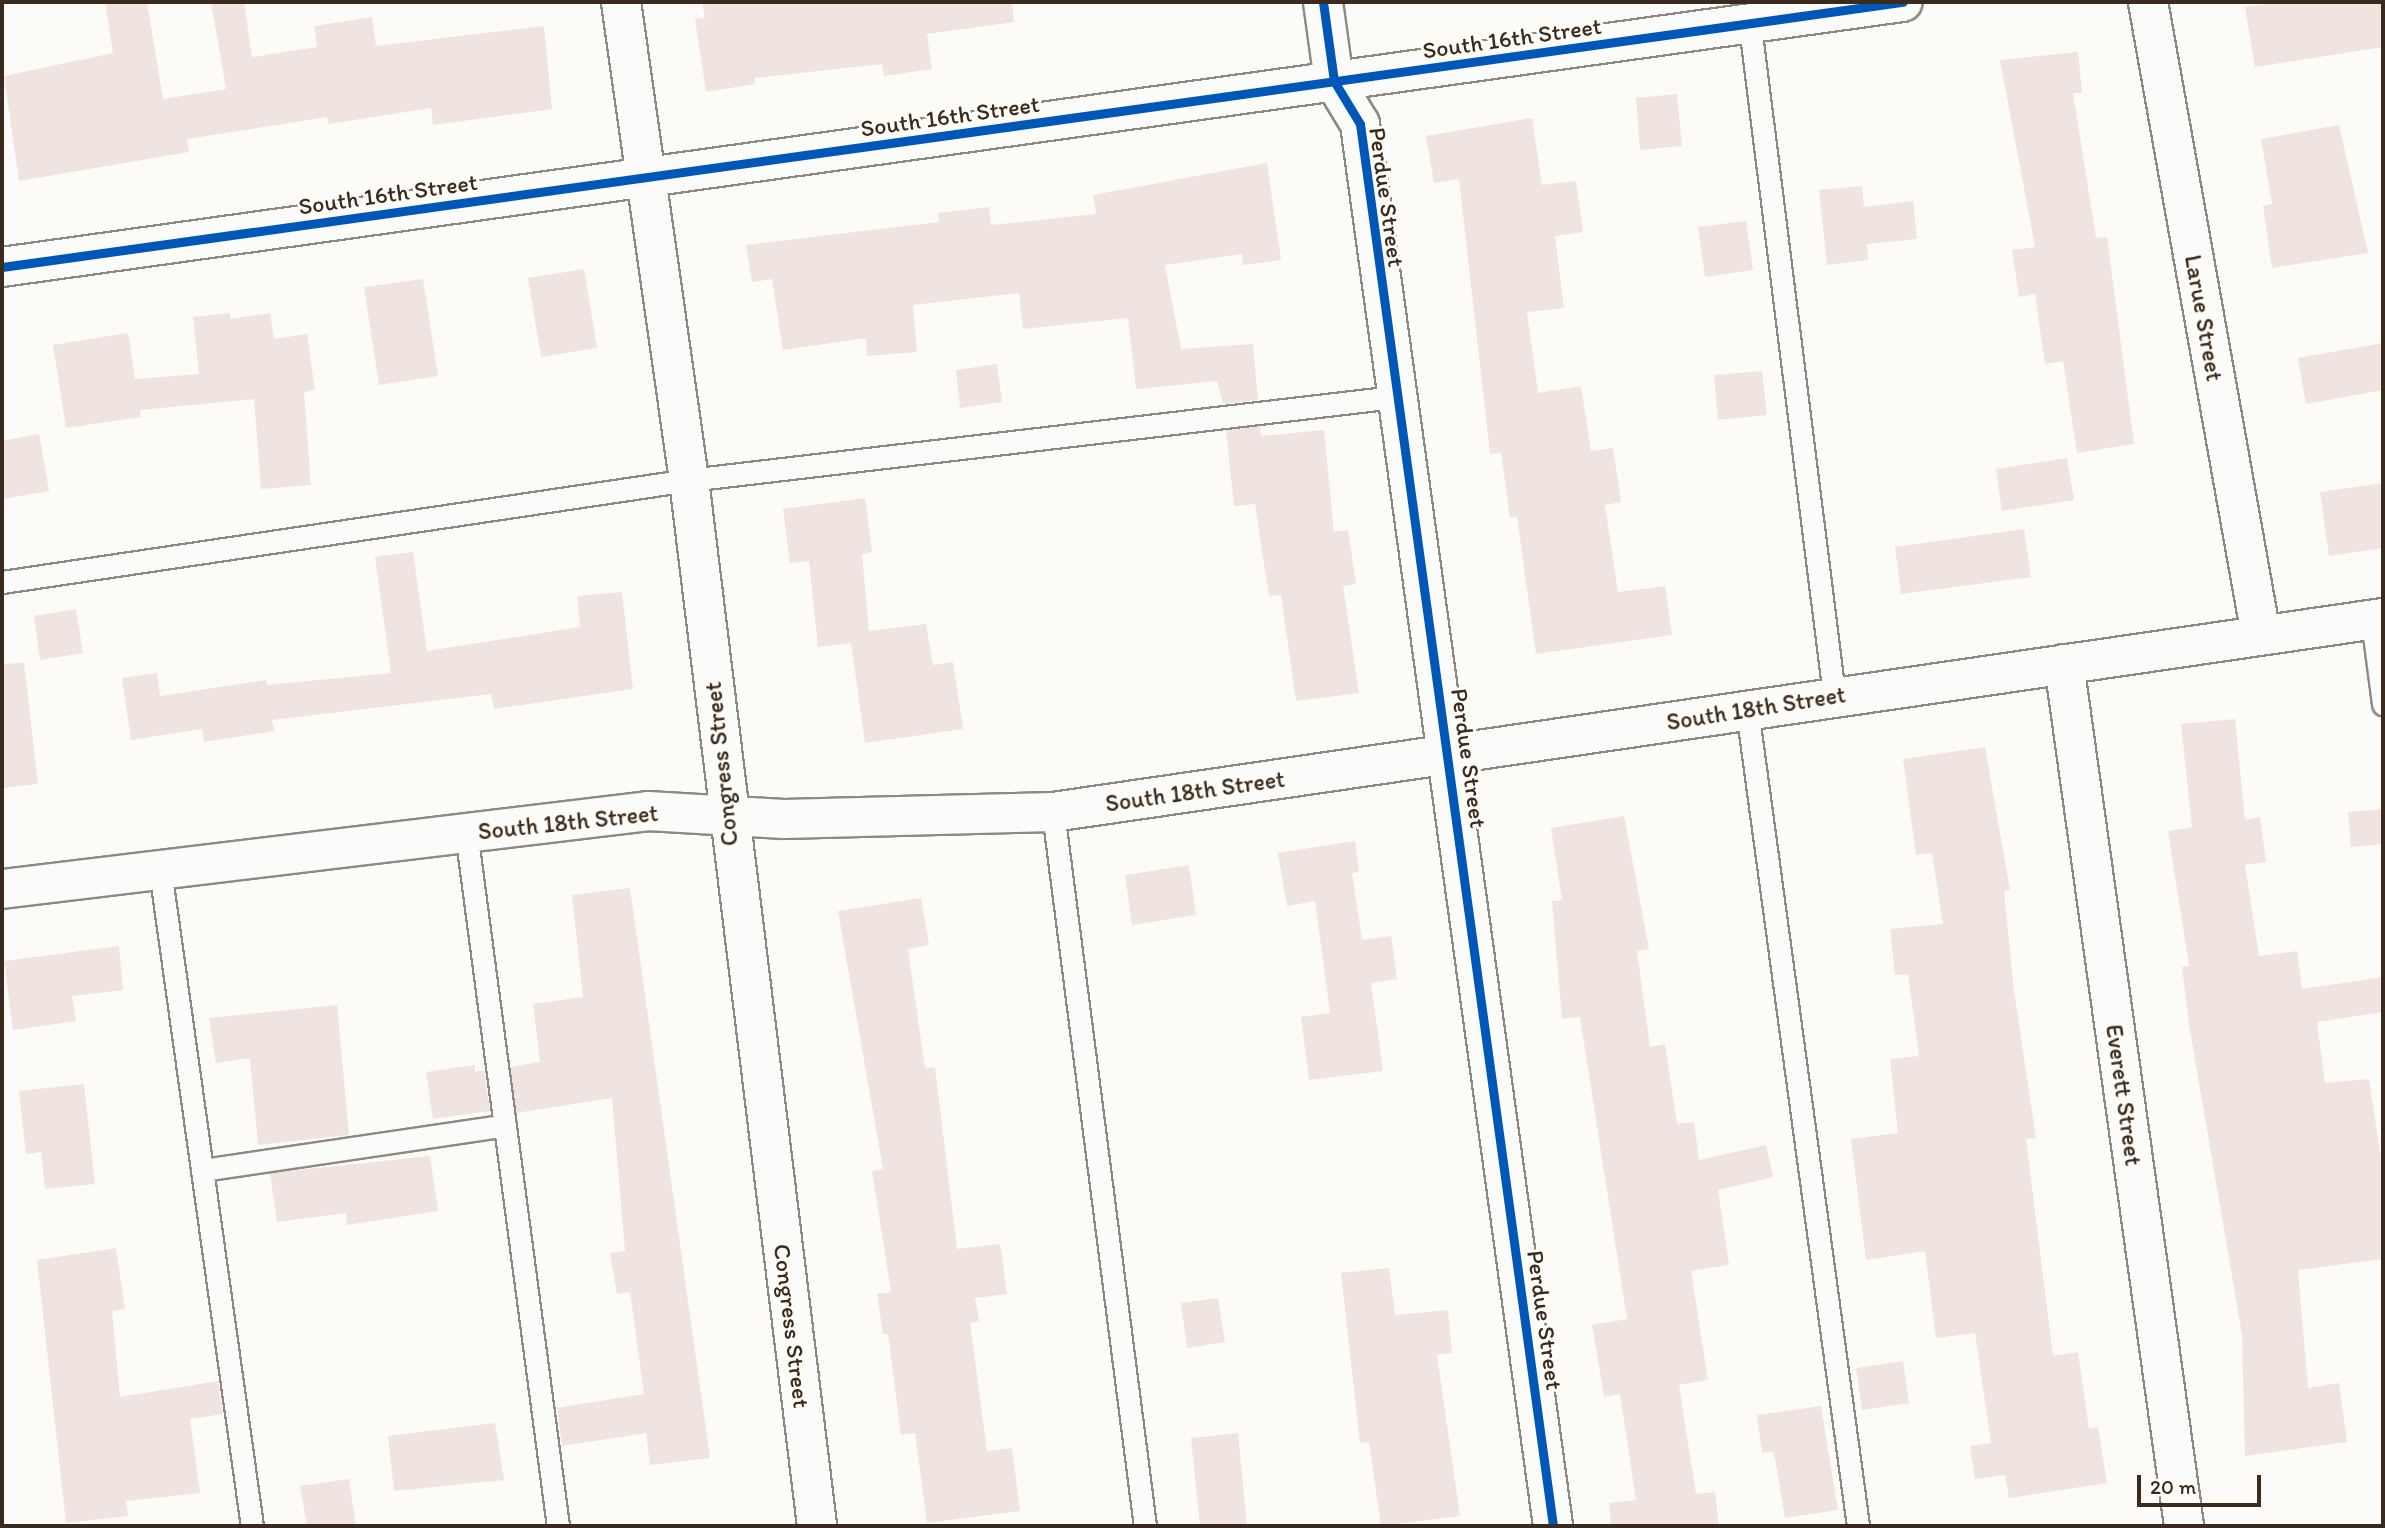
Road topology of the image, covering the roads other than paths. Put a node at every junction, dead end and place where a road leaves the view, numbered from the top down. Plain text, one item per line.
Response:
1 (621, 2) edge
2 (1323, 2) edge
3 (1903, 2) edge
4 (2148, 2) edge
5 (1750, 26) junction
6 (1334, 81) junction
7 (645, 178) junction
8 (2, 267) edge
9 (1394, 397) junction
10 (689, 480) junction
11 (2, 582) edge
12 (2378, 619) edge
13 (2261, 635) junction
14 (2064, 664) junction
15 (1834, 695) junction
16 (2383, 704) edge
17 (1747, 710) junction
18 (1450, 752) junction
19 (1053, 811) junction
20 (725, 814) junction
21 (466, 832) junction
22 (160, 870) junction
23 (2, 889) edge
24 (505, 1125) junction
25 (202, 1170) junction
26 (252, 1526) edge
27 (558, 1526) edge
28 (817, 1526) edge
29 (1145, 1526) edge
30 (1553, 1526) edge
31 (1857, 1526) edge
32 (2184, 1526) edge

1 - 7 street, Congress Street
2 - 6 street, Perdue Street
3 - 5 street, South 16th Street
4 - 13 street, Larue Street
5 - 6 street, South 16th Street
5 - 15 lane
6 - 7 street, South 16th Street
6 - 9 street, Perdue Street
7 - 8 street, South 16th Street
7 - 10 street, Congress Street
9 - 10 lane
9 - 18 street, Perdue Street
10 - 11 lane
10 - 20 street, Congress Street
12 - 13 street, South 18th Street
12 - 16 lane
13 - 14 street, South 18th Street
14 - 15 street, South 18th Street
14 - 32 street, Everett Street
15 - 17 street, South 18th Street
17 - 18 street, South 18th Street
17 - 31 lane
18 - 19 street, South 18th Street
18 - 30 street, Perdue Street
19 - 20 street, South 18th Street
19 - 29 lane
20 - 21 street, South 18th Street
20 - 28 street, Congress Street
21 - 22 street, South 18th Street
21 - 24 lane
22 - 23 street, South 18th Street
22 - 25 lane
24 - 25 lane
24 - 27 lane
25 - 26 lane

